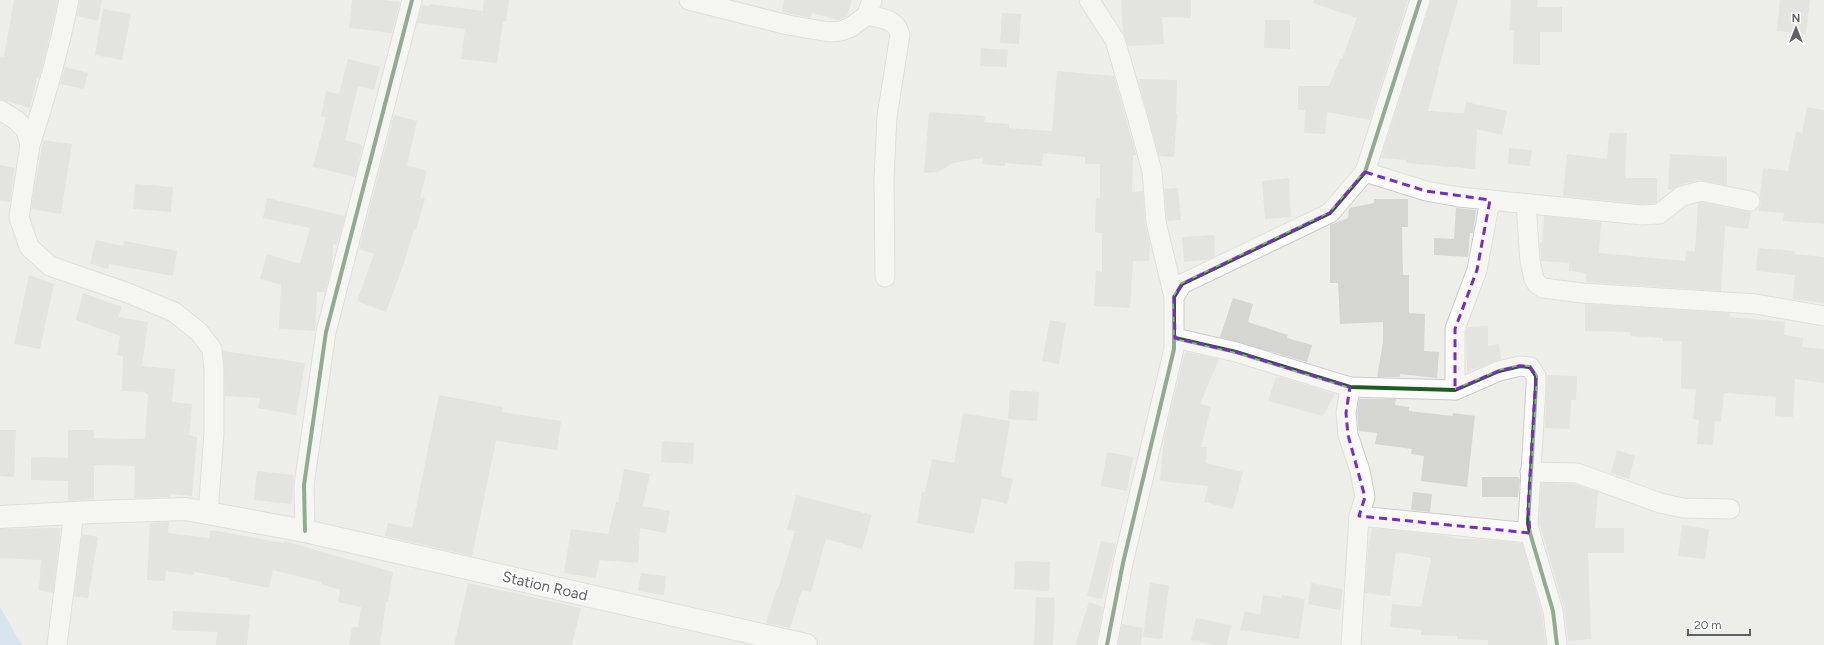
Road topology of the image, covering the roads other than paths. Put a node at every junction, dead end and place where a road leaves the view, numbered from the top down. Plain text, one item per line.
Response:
1 (69, 0) edge
2 (412, 0) edge
3 (689, 0) edge
4 (1089, 0) edge
5 (1420, 0) edge
6 (870, 8) edge
7 (0, 110) edge
8 (30, 145) junction
9 (1365, 172) junction
10 (1490, 200) junction
11 (1750, 201) dead end
12 (1526, 204) junction
13 (885, 277) dead end
14 (1174, 297) junction
15 (1824, 316) edge
16 (1175, 338) junction
17 (1350, 387) junction
18 (1455, 390) junction
19 (1530, 472) junction
20 (1730, 509) dead end
21 (74, 513) junction
22 (208, 513) junction
23 (1359, 516) junction
24 (0, 517) edge
25 (294, 529) junction
26 (1530, 533) junction
27 (57, 645) edge
28 (806, 645) edge
29 (1107, 645) edge
30 (1350, 645) edge
31 (1557, 645) edge

1 - 8 street
2 - 25 street
3 - 6 street
4 - 14 street
5 - 9 street
6 - 13 street
7 - 8 street
8 - 22 street
9 - 10 street
9 - 14 street
10 - 12 street
10 - 18 street
11 - 12 street
12 - 15 street
14 - 16 street
16 - 17 street
16 - 29 street
17 - 18 street
17 - 23 street
18 - 19 street
19 - 20 street
19 - 26 street
21 - 22 main road, Station Road
21 - 24 main road, Station Road
21 - 27 street
22 - 25 main road, Station Road
23 - 26 street
23 - 30 street
25 - 28 main road, Station Road
26 - 31 street

